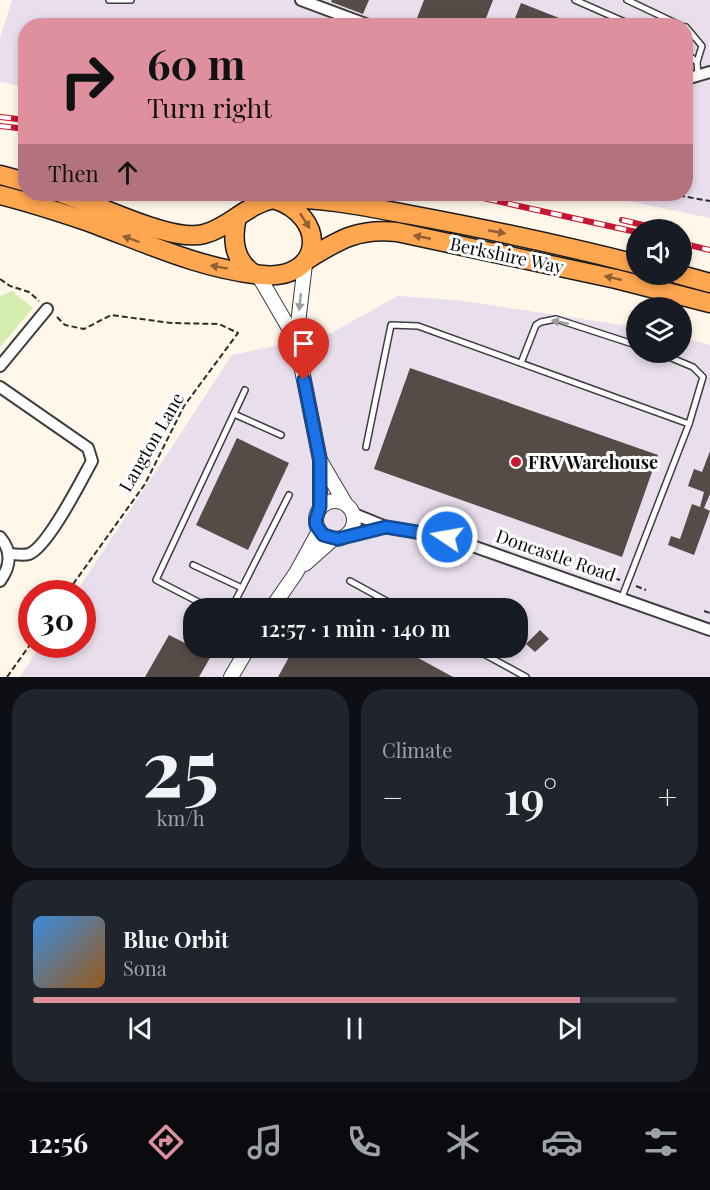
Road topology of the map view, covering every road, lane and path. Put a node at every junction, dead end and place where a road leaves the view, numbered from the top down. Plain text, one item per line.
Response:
1 (109, 0) edge
2 (131, 0) edge
3 (301, 0) edge
4 (575, 0) edge
5 (627, 0) edge
6 (349, 18) edge
7 (616, 18) edge
8 (666, 18) edge
9 (693, 36) edge
10 (693, 59) edge
11 (697, 62) junction
12 (710, 72) edge
13 (698, 75) junction
14 (693, 77) edge
15 (0, 175) edge
16 (18, 180) edge
17 (0, 195) edge
18 (693, 198) edge
19 (18, 201) edge
20 (19, 201) edge
21 (83, 201) edge
22 (266, 201) edge
23 (278, 201) edge
24 (325, 201) edge
25 (710, 201) edge
26 (237, 217) junction
27 (307, 262) junction
28 (626, 262) edge
29 (255, 274) junction
30 (692, 278) edge
31 (0, 279) edge
32 (710, 283) edge
33 (710, 303) edge
34 (47, 309) junction
35 (296, 340) junction
36 (626, 342) edge
37 (521, 363) junction
38 (683, 363) edge
39 (0, 366) edge
40 (0, 387) edge
41 (245, 390) dead end
42 (234, 414) junction
43 (689, 424) junction
44 (281, 435) dead end
45 (366, 447) dead end
46 (320, 460) junction
47 (289, 495) dead end
48 (320, 507) junction
49 (349, 508) junction
50 (386, 527) junction
51 (319, 531) junction
52 (347, 535) junction
53 (0, 537) edge
54 (333, 539) junction
55 (10, 554) junction
56 (193, 565) dead end
57 (296, 573) junction
58 (76, 580) edge
59 (0, 581) edge
60 (350, 581) dead end
61 (242, 588) junction
62 (622, 597) junction
63 (191, 598) edge
64 (237, 598) edge
65 (279, 598) edge
66 (381, 598) edge
67 (704, 611) dead end
68 (710, 613) edge
69 (710, 630) edge
70 (21, 658) edge
71 (242, 658) edge
72 (491, 658) edge
73 (7, 677) edge
74 (231, 677) edge
75 (526, 677) edge

1 - 2 lane
3 - 6 street
4 - 7 lane
5 - 8 lane
9 - 11 lane
10 - 11 lane
11 - 13 lane
12 - 13 street
13 - 14 street
15 - 16 highway
19 -> 17 highway
18 - 25 path
29 -> 20 highway
21 - 26 highway
22 - 26 highway
23 -> 27 highway
24 -> 28 highway, Berkshire Way
26 - 29 highway
27 - 29 highway
33 -> 27 highway, Berkshire Way
27 -> 35 street
29 - 35 street
30 - 32 highway
31 - 34 path
34 - 39 street
34 - 58 path, Langton Lane
35 - 46 street
36 -> 37 lane
37 - 43 lane
37 - 45 lane
38 - 43 lane
40 - 55 street
41 - 42 lane
42 - 44 lane
42 - 63 lane
43 - 62 lane
46 - 48 street
46 - 49 street
47 - 61 lane
48 - 49 street
48 - 51 street
49 - 50 street, Doncastle Road
49 - 52 street
50 - 52 street, Doncastle Road
50 - 62 street, Doncastle Road
51 - 54 street
51 - 57 street
52 - 54 street
53 - 55 street
54 - 57 street
55 - 59 street
56 - 61 lane
57 - 65 street
60 - 66 lane
61 - 64 lane
62 - 69 street, Doncastle Road
67 - 68 path
70 - 73 path
71 - 74 street
72 - 75 lane

